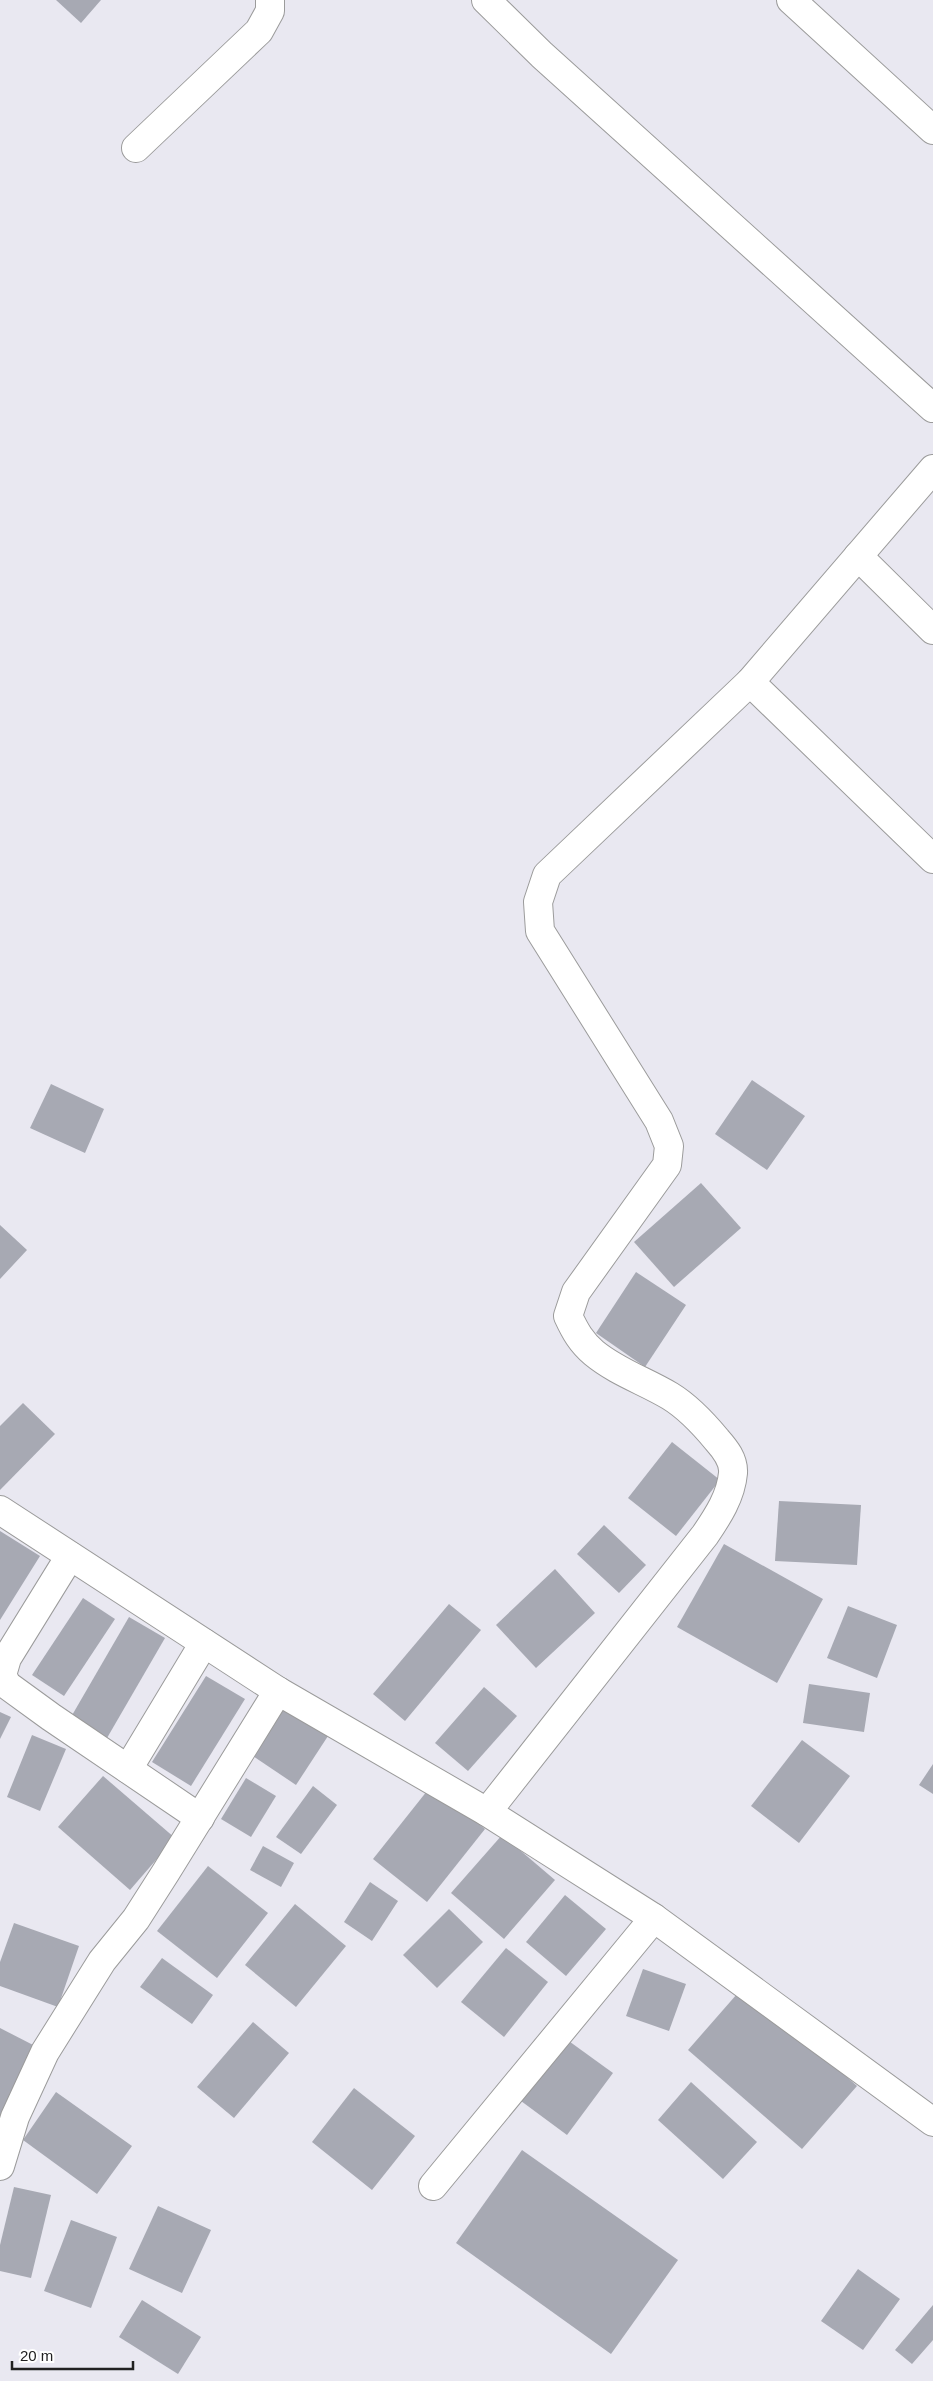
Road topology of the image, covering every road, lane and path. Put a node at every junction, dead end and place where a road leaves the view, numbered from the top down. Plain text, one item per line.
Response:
1 (270, 0) edge
2 (486, 0) edge
3 (791, 0) edge
4 (933, 130) edge
5 (136, 148) dead end
6 (933, 408) edge
7 (933, 469) edge
8 (858, 556) junction
9 (933, 630) edge
10 (750, 682) junction
11 (933, 859) edge
12 (0, 1510) edge
13 (70, 1556) junction
14 (204, 1643) junction
15 (278, 1691) junction
16 (128, 1770) junction
17 (487, 1812) junction
18 (200, 1818) junction
19 (654, 1918) junction
20 (933, 2122) edge
21 (0, 2166) edge
22 (433, 2186) dead end

1 - 5 street
2 - 6 street
3 - 4 street
7 - 8 street
8 - 9 street
8 - 10 street
10 - 11 street
10 - 17 street
12 - 13 street
13 - 14 street
13 - 16 street
14 - 15 street
14 - 16 street
15 - 17 street
15 - 18 street
16 - 18 street
17 - 19 street
18 - 21 street
19 - 20 street
19 - 22 street

